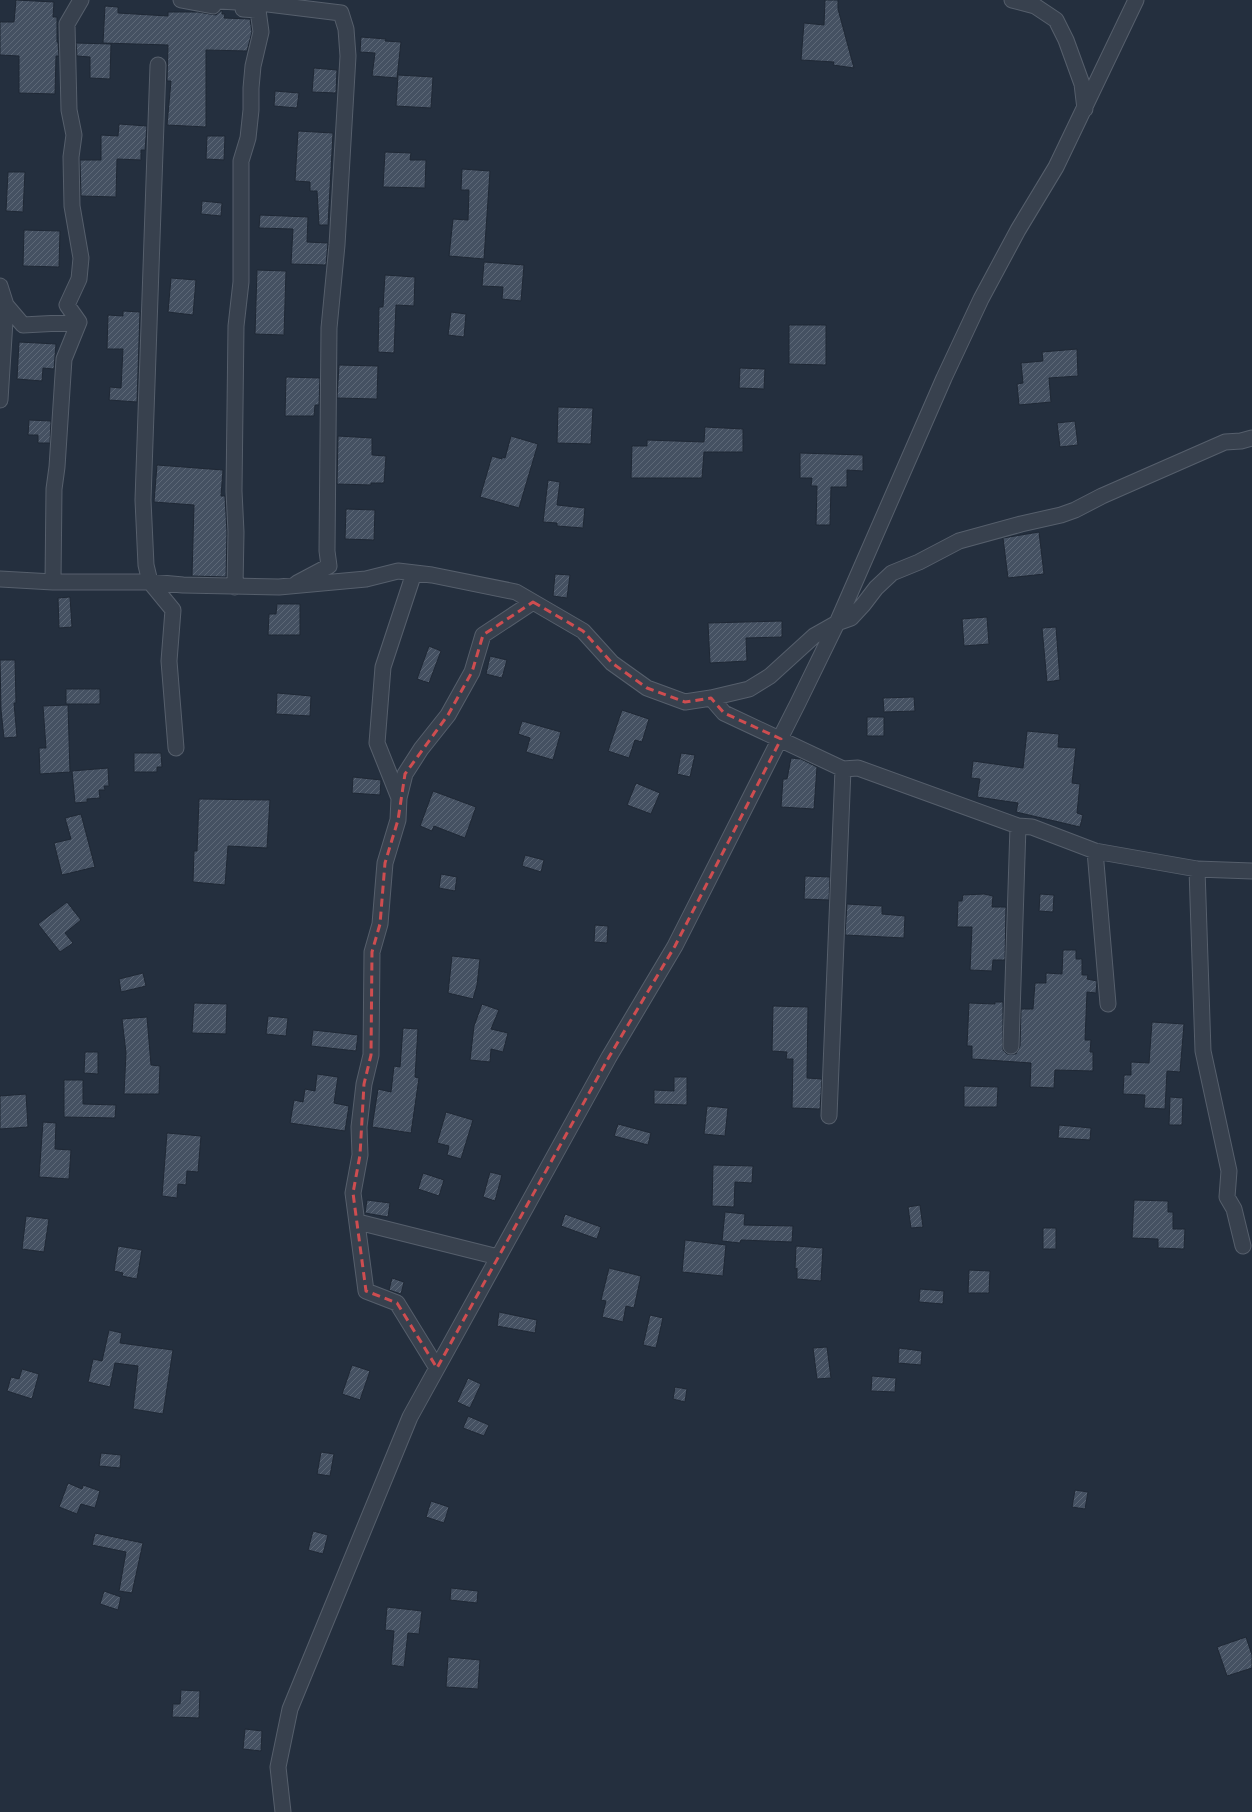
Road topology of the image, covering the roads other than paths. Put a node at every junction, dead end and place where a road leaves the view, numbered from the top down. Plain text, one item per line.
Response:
1 (81, 0) edge
2 (181, 0) edge
3 (204, 0) edge
4 (1012, 0) edge
5 (1136, 0) edge
6 (268, 2) edge
7 (262, 60) dead end
8 (158, 65) dead end
9 (1085, 109) junction
10 (0, 286) edge
11 (6, 305) junction
12 (79, 322) junction
13 (0, 400) edge
14 (1252, 438) edge
15 (414, 573) junction
16 (0, 578) edge
17 (53, 582) junction
18 (150, 582) junction
19 (291, 586) junction
20 (235, 587) junction
21 (533, 602) junction
22 (837, 623) junction
23 (711, 698) junction
24 (781, 738) junction
25 (176, 748) dead end
26 (842, 769) junction
27 (399, 798) junction
28 (1018, 826) junction
29 (1095, 851) junction
30 (1197, 869) junction
31 (1252, 871) edge
32 (1108, 1004) dead end
33 (1011, 1046) dead end
34 (829, 1116) dead end
35 (358, 1222) junction
36 (1243, 1246) dead end
37 (498, 1258) junction
38 (437, 1368) junction
39 (283, 1812) edge

1 - 12 street
2 - 20 street
3 - 6 street
4 - 9 street
5 - 9 street
6 - 7 street
6 - 19 street
8 - 18 street
9 - 22 street
10 - 11 street
11 - 12 street
11 - 13 street
12 - 17 street
14 - 22 street
15 - 19 street
15 - 21 street
15 - 27 street
16 - 17 street
17 - 18 street
18 - 20 street
18 - 25 street
19 - 20 street
21 - 23 street
21 - 27 street
22 - 23 street
22 - 24 street
23 - 24 street
24 - 26 street
24 - 37 street
26 - 28 street
26 - 34 street
27 - 35 street
28 - 29 street
28 - 33 street
29 - 30 street
29 - 32 street
30 - 31 street
30 - 36 street
35 - 37 street
35 - 38 street
37 - 38 street
38 - 39 street

